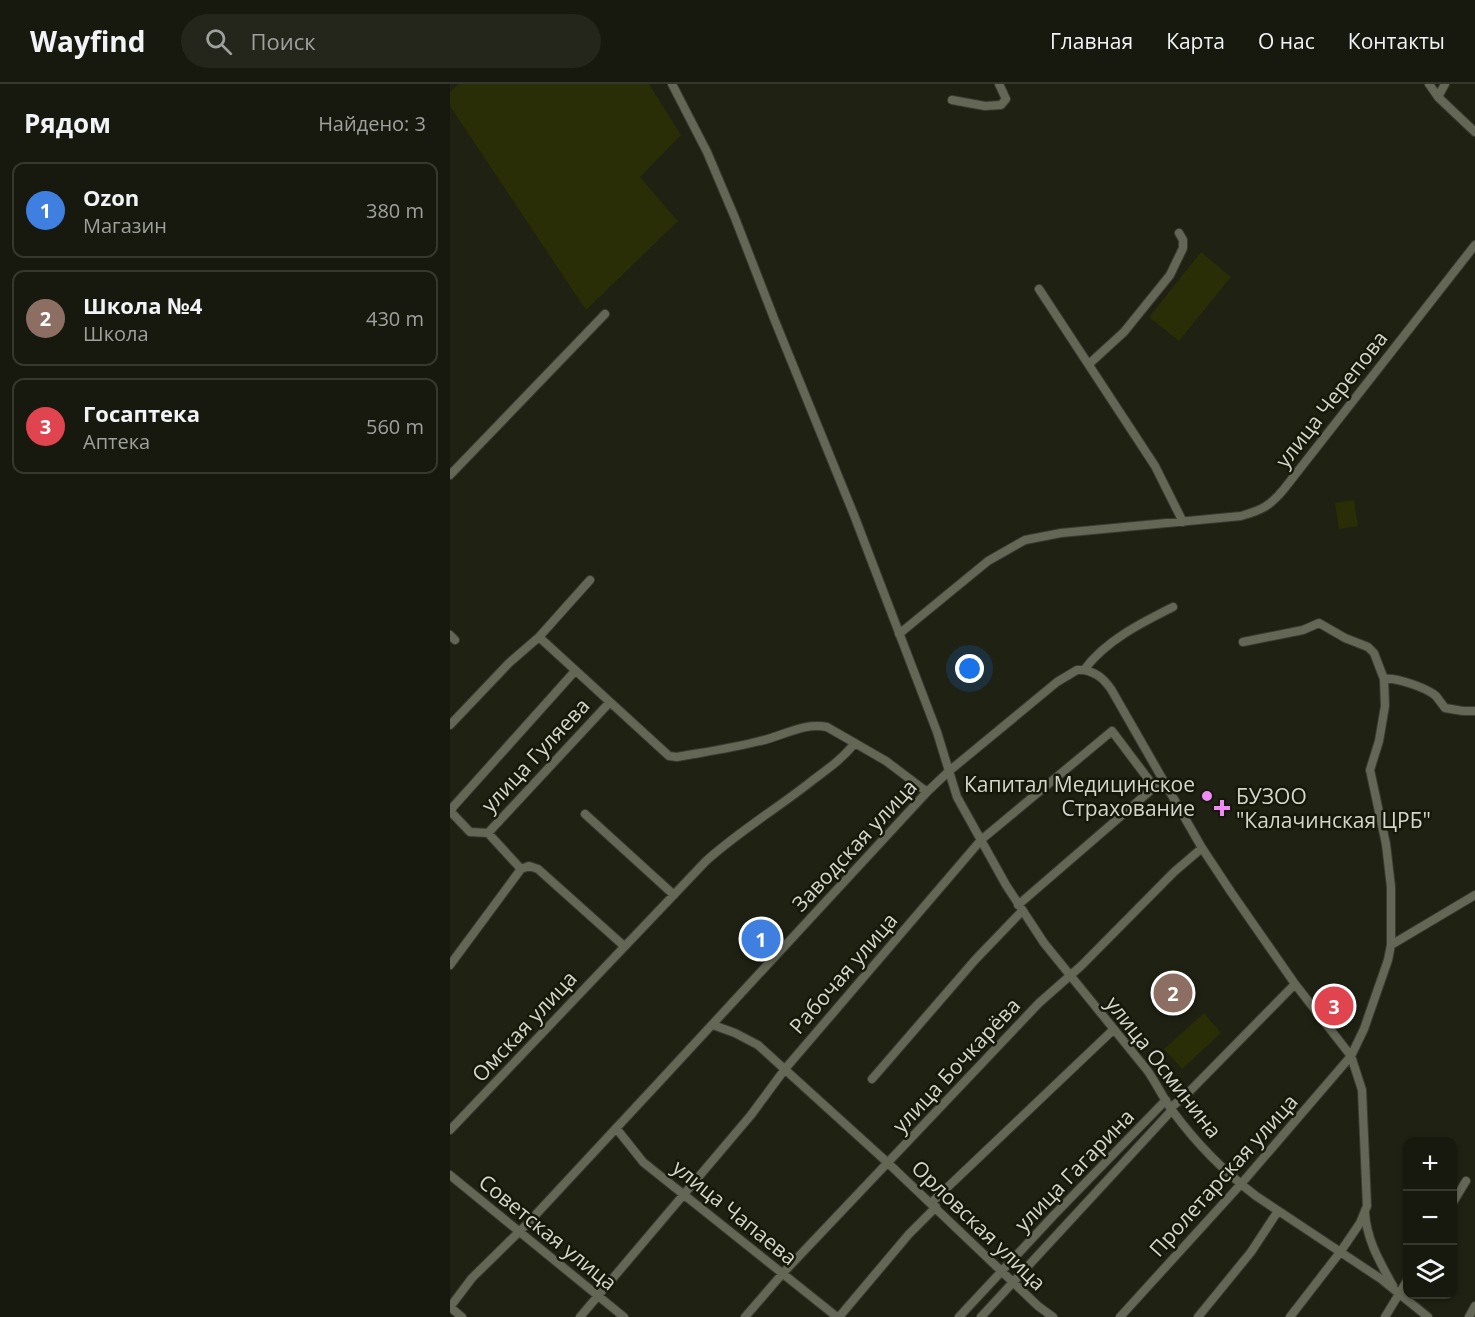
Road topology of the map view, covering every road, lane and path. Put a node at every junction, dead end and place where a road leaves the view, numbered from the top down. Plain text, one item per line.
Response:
1 (672, 84) edge
2 (999, 84) edge
3 (1429, 84) edge
4 (1445, 84) edge
5 (1438, 97) junction
6 (952, 100) dead end
7 (1475, 132) edge
8 (1179, 233) dead end
9 (1475, 245) edge
10 (1039, 289) dead end
11 (605, 314) dead end
12 (1089, 364) junction
13 (450, 475) edge
14 (1183, 522) junction
15 (590, 580) dead end
16 (1173, 607) dead end
17 (899, 634) junction
18 (539, 637) junction
19 (1243, 642) dead end
20 (1084, 670) junction
21 (575, 671) junction
22 (1384, 679) junction
23 (609, 703) junction
24 (1475, 711) edge
25 (450, 725) edge
26 (855, 743) junction
27 (948, 772) junction
28 (1163, 780) junction
29 (1155, 788) junction
30 (927, 792) junction
31 (585, 814) dead end
32 (488, 833) junction
33 (981, 840) junction
34 (1202, 848) junction
35 (521, 869) junction
36 (674, 895) junction
37 (1475, 895) edge
38 (1020, 908) junction
39 (1391, 945) junction
40 (624, 946) junction
41 (450, 965) edge
42 (1069, 976) junction
43 (1295, 984) junction
44 (713, 1025) junction
45 (1113, 1030) junction
46 (1351, 1056) junction
47 (785, 1069) junction
48 (872, 1079) dead end
49 (1170, 1106) junction
50 (616, 1128) junction
51 (450, 1130) edge
52 (888, 1163) junction
53 (450, 1175) edge
54 (1466, 1181) dead end
55 (1241, 1184) junction
56 (684, 1194) junction
57 (1457, 1196) edge
58 (933, 1205) junction
59 (1278, 1211) junction
60 (1365, 1212) junction
61 (519, 1231) junction
62 (1341, 1251) junction
63 (1002, 1270) junction
64 (783, 1273) junction
65 (1014, 1281) junction
66 (1403, 1285) edge
67 (1398, 1292) junction
68 (597, 1296) junction
69 (1475, 1306) edge
70 (450, 1307) edge
71 (462, 1317) edge
72 (580, 1317) edge
73 (624, 1317) edge
74 (745, 1317) edge
75 (838, 1317) edge
76 (959, 1317) edge
77 (981, 1317) edge
78 (1053, 1317) edge
79 (1120, 1317) edge
80 (1198, 1317) edge
81 (1290, 1317) edge
82 (1385, 1317) edge
83 (1428, 1317) edge
84 (1469, 1317) edge

1 - 17 street, улица Осминина
2 - 6 street
3 - 5 street
4 - 5 street
5 - 7 street
8 - 12 street
9 - 14 street, улица Черепова
10 - 12 street
11 - 13 street
12 - 14 street
14 - 17 street, улица Черепова
15 - 18 street
16 - 20 street, Заводская улица
17 - 27 street, улица Осминина
18 - 21 street
18 - 25 street
19 - 22 street
20 - 27 street, Заводская улица
20 - 28 street
21 - 23 street
21 - 32 street
22 - 24 street
22 - 39 street, Пролетарская улица
23 - 26 street
23 - 32 street, улица Гуляева
26 - 30 street
26 - 36 street, Омская улица
27 - 30 street, Заводская улица
27 - 33 street, улица Осминина
28 - 29 street
28 - 34 street
29 - 33 street, Рабочая улица
29 - 38 street
30 - 44 street, Заводская улица
31 - 36 street
32 - 35 street
33 - 38 street, улица Осминина
33 - 47 street, Рабочая улица
34 - 42 street, улица Бочкарёва
34 - 43 street
35 - 40 street
35 - 41 street
36 - 40 street, Омская улица
37 - 39 street
38 - 42 street, улица Осминина
38 - 48 street
39 - 46 street, Пролетарская улица
40 - 51 street, Омская улица
42 - 45 street, улица Осминина
42 - 52 street, улица Бочкарёва
43 - 46 street
43 - 49 street, улица Гагарина
44 - 47 street, Орловская улица
44 - 50 street, Заводская улица
45 - 49 street, улица Осминина
45 - 58 street
46 - 55 street, Пролетарская улица
46 - 60 street
47 - 52 street, Орловская улица
47 - 56 street, Рабочая улица
49 - 55 street, улица Осминина
49 - 63 street, улица Гагарина
49 - 65 street, улица Гагарина
50 - 56 street, улица Чапаева
50 - 61 street, Заводская улица
52 - 58 street, Орловская улица
52 - 64 street, улица Бочкарёва
53 - 61 street, Советская улица
54 - 57 street
55 - 59 street, улица Осминина
55 - 79 street, Пролетарская улица
56 - 64 street, улица Чапаева
56 - 68 street, Рабочая улица
58 - 63 street, Орловская улица
58 - 75 street
59 - 62 street, улица Осминина
59 - 80 street
60 - 62 street
60 - 67 street
61 - 68 street, Советская улица
61 - 70 street, Заводская улица
62 - 67 street, улица Осминина
62 - 81 street
63 - 65 street, Орловская улица
63 - 76 street, улица Гагарина
64 - 74 street, улица Бочкарёва
64 - 75 street, улица Чапаева
65 - 77 street, улица Гагарина
65 - 78 street, Орловская улица
66 - 67 street
67 - 82 street
67 - 83 street, улица Осминина
68 - 72 street, Рабочая улица
68 - 73 street, Советская улица
69 - 84 street
70 - 71 street

